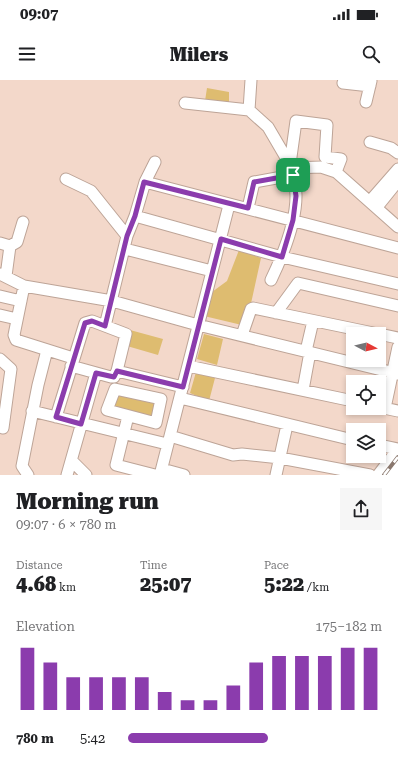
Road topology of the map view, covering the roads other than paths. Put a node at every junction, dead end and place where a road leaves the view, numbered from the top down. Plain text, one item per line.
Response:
1 (251, 80) edge
2 (344, 80) edge
3 (371, 83) edge
4 (366, 102) dead end
5 (185, 103) dead end
6 (252, 113) junction
7 (271, 116) dead end
8 (370, 142) dead end
9 (398, 153) edge
10 (155, 162) dead end
11 (292, 169) junction
12 (398, 169) edge
13 (336, 172) junction
14 (66, 179) dead end
15 (398, 181) edge
16 (144, 182) junction
17 (374, 204) junction
18 (230, 205) junction
19 (248, 208) junction
20 (135, 216) junction
21 (293, 220) junction
22 (23, 222) dead end
23 (398, 227) edge
24 (127, 236) junction
25 (221, 239) junction
26 (5, 244) edge
27 (398, 248) edge
28 (125, 249) junction
29 (282, 257) junction
30 (212, 271) junction
31 (3, 275) edge
32 (271, 280) dead end
33 (398, 284) edge
34 (24, 286) junction
35 (0, 296) edge
36 (21, 301) junction
37 (112, 301) junction
38 (398, 306) edge
39 (276, 313) junction
40 (0, 315) edge
41 (18, 319) junction
42 (313, 321) junction
43 (198, 325) junction
44 (105, 326) junction
45 (346, 328) edge
46 (242, 335) junction
47 (386, 335) edge
48 (398, 338) edge
49 (398, 348) edge
50 (47, 350) junction
51 (308, 351) junction
52 (0, 358) edge
53 (72, 362) junction
54 (188, 366) junction
55 (117, 371) junction
56 (96, 373) junction
57 (395, 373) edge
58 (140, 376) junction
59 (5, 378) edge
60 (183, 387) junction
61 (303, 390) junction
62 (135, 394) junction
63 (386, 397) edge
64 (3, 398) edge
65 (180, 398) junction
66 (346, 399) edge
67 (386, 409) edge
68 (32, 411) junction
69 (398, 411) edge
70 (128, 416) junction
71 (56, 417) junction
72 (81, 424) junction
73 (287, 425) junction
74 (3, 428) dead end
75 (124, 433) junction
76 (346, 438) edge
77 (168, 440) junction
78 (386, 446) edge
79 (398, 449) edge
80 (280, 458) junction
81 (72, 461) junction
82 (398, 466) edge
83 (159, 473) edge
84 (65, 474) edge
85 (28, 475) edge
86 (86, 475) edge
87 (184, 475) edge
88 (276, 475) edge
89 (370, 475) edge
90 (378, 475) edge
91 (391, 475) edge

1 - 6 street
2 - 3 street
3 - 4 street
5 - 6 street
6 - 7 street
6 - 11 street
8 - 9 street
10 - 16 street
11 - 13 street
11 - 13 street
11 - 19 street
11 - 21 street
12 - 17 street
13 - 17 street
14 - 24 street
15 - 17 street
16 - 18 street
16 - 20 street
17 - 23 street
18 - 19 street
18 - 25 street
19 - 21 street
20 - 24 street
20 - 25 street
21 - 27 street
21 - 29 street
22 - 26 street
24 - 28 street
25 - 29 street
25 - 30 street
26 - 31 street
28 - 30 street
28 - 37 street
29 - 32 street
29 - 33 street
30 - 43 street
31 - 34 street
34 - 36 street
34 - 37 street
35 - 36 street
36 - 41 street
37 - 43 street
37 - 44 street
38 - 39 street
39 - 42 street
39 - 46 street
40 - 41 street
41 - 50 street
42 - 45 street
42 - 51 street
43 - 46 street
43 - 54 street
44 - 53 street
44 - 55 street
46 - 51 street
47 - 48 street
49 - 57 street
50 - 53 street
50 - 68 street
51 - 57 street
51 - 61 street
52 - 59 street
53 - 56 street
53 - 71 street
54 - 60 street
54 - 61 street
55 - 56 street
55 - 58 street
56 - 72 street
57 - 63 street
58 - 60 street
58 - 62 street
59 - 64 street
60 - 65 street
61 - 66 street
62 - 70 street
62 - 70 street
64 - 74 street
65 - 73 street
65 - 77 street
67 - 69 street
68 - 71 street
68 - 85 street
70 - 75 street
71 - 72 street
72 - 75 street
72 - 81 street
73 - 76 street
73 - 80 street
75 - 77 street
75 - 83 street
77 - 80 street
77 - 83 street
78 - 79 street
79 - 90 street
80 - 88 street
80 - 89 street
81 - 84 street
81 - 86 street
82 - 91 street
83 - 87 street

